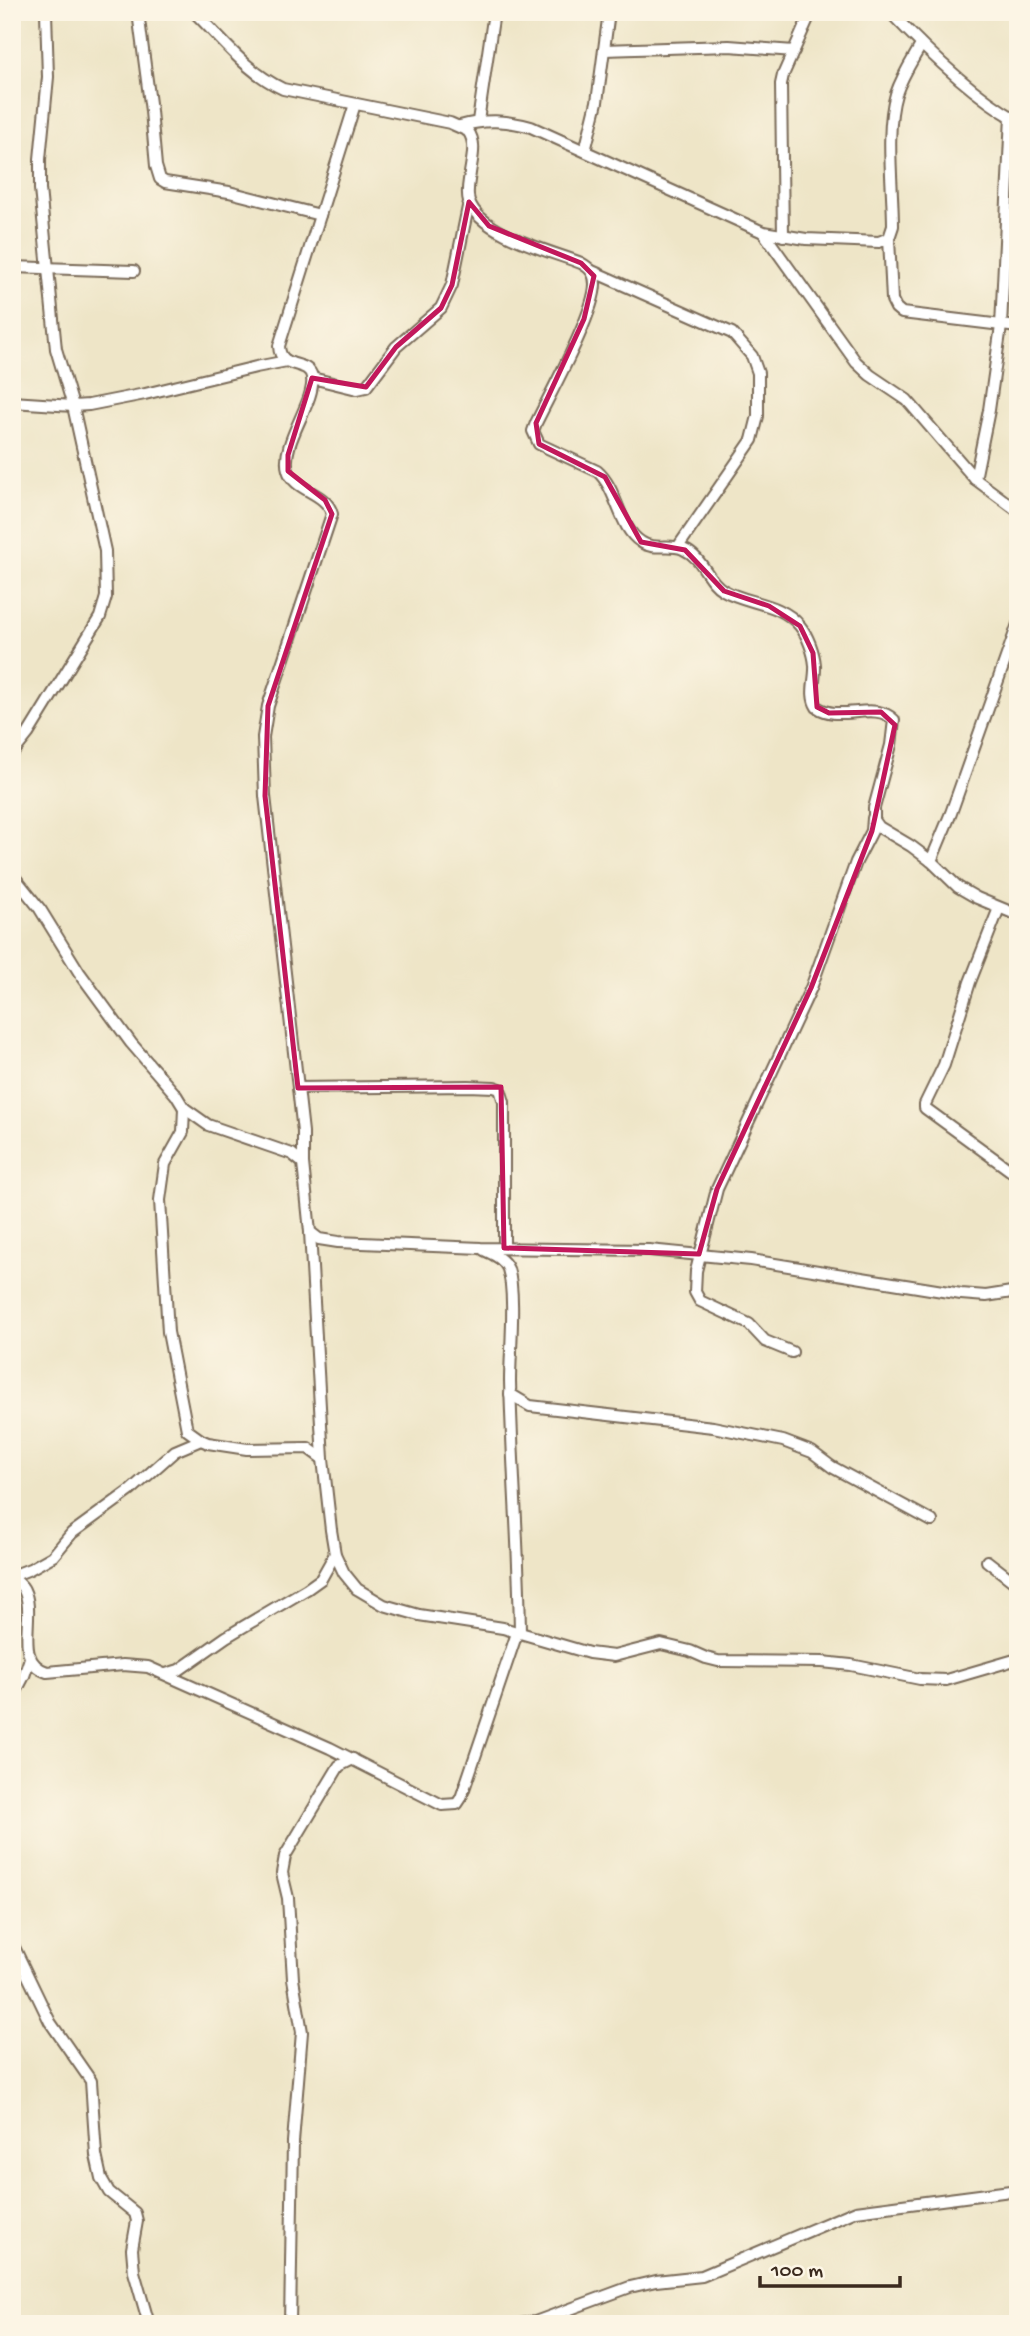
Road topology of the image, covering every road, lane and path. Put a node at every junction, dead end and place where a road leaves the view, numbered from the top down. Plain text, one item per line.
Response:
1 (46, 12) edge
2 (138, 12) edge
3 (194, 12) edge
4 (494, 12) edge
5 (609, 12) edge
6 (811, 12) edge
7 (890, 12) edge
8 (922, 45) junction
9 (604, 50) junction
10 (794, 51) junction
11 (355, 104) junction
12 (1014, 118) edge
13 (478, 121) junction
14 (460, 126) junction
15 (585, 151) junction
16 (469, 202) junction
17 (320, 215) junction
18 (763, 232) junction
19 (783, 236) junction
20 (889, 238) junction
21 (12, 267) edge
22 (48, 268) junction
23 (134, 271) dead end
24 (592, 271) junction
25 (1001, 326) junction
26 (1018, 327) edge
27 (286, 361) junction
28 (312, 378) junction
29 (12, 402) edge
30 (73, 406) junction
31 (975, 478) junction
32 (1018, 511) edge
33 (678, 547) junction
34 (1018, 624) edge
35 (12, 754) edge
36 (873, 815) junction
37 (931, 862) junction
38 (12, 874) edge
39 (999, 908) junction
40 (1018, 915) edge
41 (298, 1088) junction
42 (184, 1108) junction
43 (303, 1163) junction
44 (1018, 1176) edge
45 (310, 1232) junction
46 (481, 1248) junction
47 (510, 1248) junction
48 (699, 1254) junction
49 (507, 1266) junction
50 (1018, 1291) edge
51 (792, 1352) dead end
52 (510, 1394) junction
53 (523, 1403) junction
54 (511, 1415) junction
55 (187, 1430) junction
56 (201, 1440) junction
57 (175, 1451) junction
58 (323, 1459) junction
59 (932, 1521) dead end
60 (335, 1554) junction
61 (988, 1561) dead end
62 (12, 1576) edge
63 (321, 1579) junction
64 (349, 1579) junction
65 (1018, 1585) edge
66 (518, 1633) junction
67 (30, 1658) junction
68 (1018, 1659) edge
69 (166, 1674) junction
70 (12, 1699) edge
71 (353, 1759) junction
72 (12, 1894) edge
73 (12, 1912) edge
74 (12, 1943) edge
75 (16, 1961) edge
76 (1018, 2190) edge
77 (149, 2324) edge
78 (290, 2324) edge
79 (520, 2324) edge

1 - 22 street
2 - 17 street
3 - 11 street
4 - 13 street
5 - 9 street
6 - 10 street
7 - 8 street
8 - 12 street
8 - 20 street
9 - 10 street
9 - 15 street
10 - 19 street
11 - 14 street
11 - 17 street
12 - 25 street
13 - 14 street
13 - 15 street
14 - 16 street
15 - 18 street
16 - 24 street
16 - 28 street
17 - 27 street
18 - 19 street
18 - 31 street
19 - 20 street
20 - 25 street
21 - 22 street
22 - 23 street
22 - 30 street
24 - 33 street
24 - 33 street
25 - 26 street
25 - 31 street
27 - 28 street
27 - 30 street
28 - 41 street
29 - 30 street
30 - 35 street
31 - 32 street
33 - 36 street
34 - 37 street
36 - 37 street
36 - 48 street
37 - 39 street
38 - 42 street
39 - 40 street
39 - 44 street
41 - 43 street
41 - 47 street
42 - 43 street
42 - 55 street
43 - 45 street
45 - 46 street
45 - 58 street
46 - 47 street
46 - 49 street
47 - 48 street
47 - 49 street
48 - 50 street
48 - 51 street
49 - 52 street
52 - 53 street
52 - 54 street
53 - 54 street
53 - 59 street
54 - 66 street
55 - 56 street
55 - 57 street
56 - 57 street
56 - 58 street
57 - 62 street
58 - 60 street
60 - 63 street
60 - 64 street
61 - 65 street
62 - 67 street
63 - 64 street
63 - 69 street
64 - 66 street
66 - 68 street
66 - 71 street
67 - 69 street
67 - 70 street
69 - 71 street
71 - 78 street
72 - 73 street
74 - 75 street
75 - 77 street
76 - 79 street

